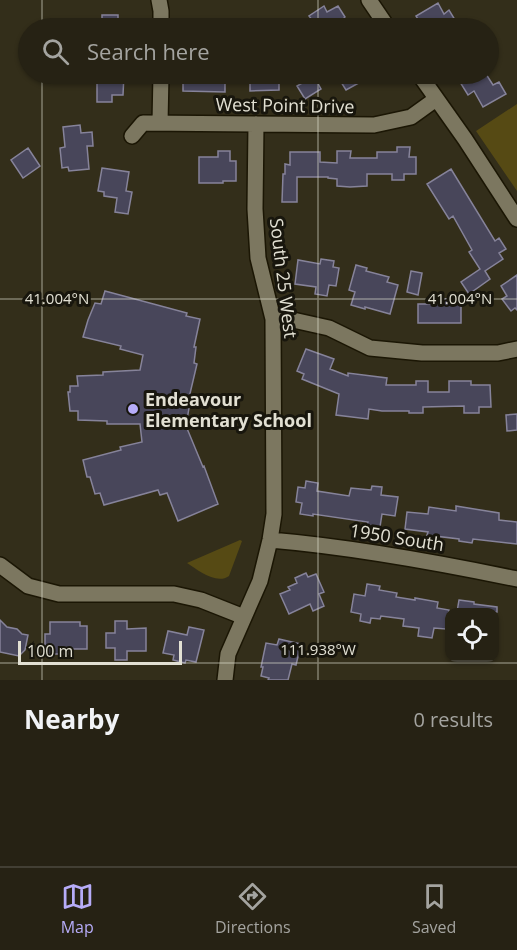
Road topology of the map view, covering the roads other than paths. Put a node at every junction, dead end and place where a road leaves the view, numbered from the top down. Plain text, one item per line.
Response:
1 (159, 0) edge
2 (369, 0) edge
3 (161, 18) edge
4 (381, 18) edge
5 (161, 84) edge
6 (426, 84) edge
7 (436, 99) junction
8 (160, 123) junction
9 (256, 124) junction
10 (132, 136) dead end
11 (517, 219) edge
12 (273, 319) junction
13 (517, 349) edge
14 (270, 540) junction
15 (0, 565) edge
16 (517, 579) edge
17 (244, 617) junction
18 (225, 680) edge

1 - 3 street
2 - 4 street
5 - 8 street
6 - 7 street
7 - 9 street, West Point Drive
7 - 11 street
8 - 9 street, West Point Drive
8 - 10 street, West Point Drive
9 - 12 street, South 25 West
12 - 13 street
12 - 14 street, South 25 West
14 - 16 street, 1950 South
14 - 17 street, South 25 West
15 - 17 street
17 - 18 street, South 25 West

